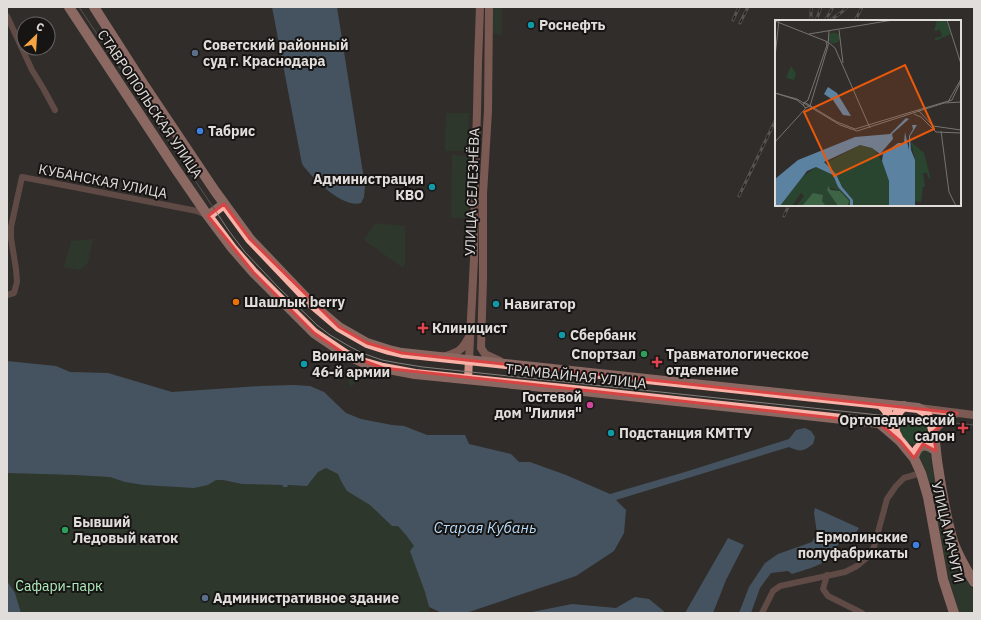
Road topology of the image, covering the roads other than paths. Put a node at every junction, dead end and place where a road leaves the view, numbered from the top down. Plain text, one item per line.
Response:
1 (69, 7) edge
2 (94, 7) edge
3 (480, 7) edge
4 (489, 7) edge
5 (7, 16) edge
6 (54, 110) dead end
7 (224, 204) junction
8 (208, 216) junction
9 (7, 295) edge
10 (471, 335) junction
11 (367, 343) joint
12 (442, 358) junction
13 (469, 360) junction
14 (362, 362) joint
15 (506, 364) junction
16 (468, 379) junction
17 (880, 404) junction
18 (904, 406) junction
19 (918, 408) junction
20 (957, 414) junction
21 (974, 415) edge
22 (879, 423) junction
23 (933, 432) junction
24 (900, 441) junction
25 (936, 451) junction
26 (914, 458) junction
27 (920, 473) junction
28 (827, 575) junction
29 (974, 582) edge
30 (762, 613) edge
31 (862, 613) edge
32 (954, 613) edge

1 - 8 main road, СТАВРОПОЛЬСКАЯ УЛИЦА
2 - 7 main road, СТАВРОПОЛЬСКАЯ УЛИЦА
3 - 10 main road, УЛИЦА СЕЛЕЗНЁВА
4 - 15 main road, УЛИЦА СЕЛЕЗНЁВА
5 - 6 street
7 - 8 main road
7 - 11 main road, СТАВРОПОЛЬСКАЯ УЛИЦА
8 - 9 street, КУБАНСКАЯ УЛИЦА
8 - 14 main road, СТАВРОПОЛЬСКАЯ УЛИЦА
10 - 12 main road
10 - 13 main road, УЛИЦА СЕЛЕЗНЁВА
11 - 12 main road, ТРАМВАЙНАЯ УЛИЦА
12 - 13 main road, ТРАМВАЙНАЯ УЛИЦА
13 - 15 main road, ТРАМВАЙНАЯ УЛИЦА
13 - 16 main road, УЛИЦА СЕЛЕЗНЁВА
14 - 16 main road, ТРАМВАЙНАЯ УЛИЦА
15 - 17 main road, ТРАМВАЙНАЯ УЛИЦА
16 - 22 main road, ТРАМВАЙНАЯ УЛИЦА
17 - 18 main road, ТРАМВАЙНАЯ УЛИЦА
17 - 22 main road
18 - 19 main road, ТРАМВАЙНАЯ УЛИЦА
18 - 24 main road
19 - 20 main road, ТРАМВАЙНАЯ УЛИЦА
19 - 23 main road, УЛИЦА МАЧУГИ
20 - 21 main road, ТРАМВАЙНАЯ УЛИЦА
20 - 23 main road
22 - 24 main road, УЛИЦА МАЧУГИ
23 - 25 main road, УЛИЦА МАЧУГИ
24 - 26 main road, УЛИЦА МАЧУГИ
25 - 26 main road
25 - 29 main road, УЛИЦА МАЧУГИ
26 - 27 main road, УЛИЦА МАЧУГИ
27 - 28 street
27 - 32 main road, УЛИЦА МАЧУГИ
28 - 30 street
28 - 31 street

